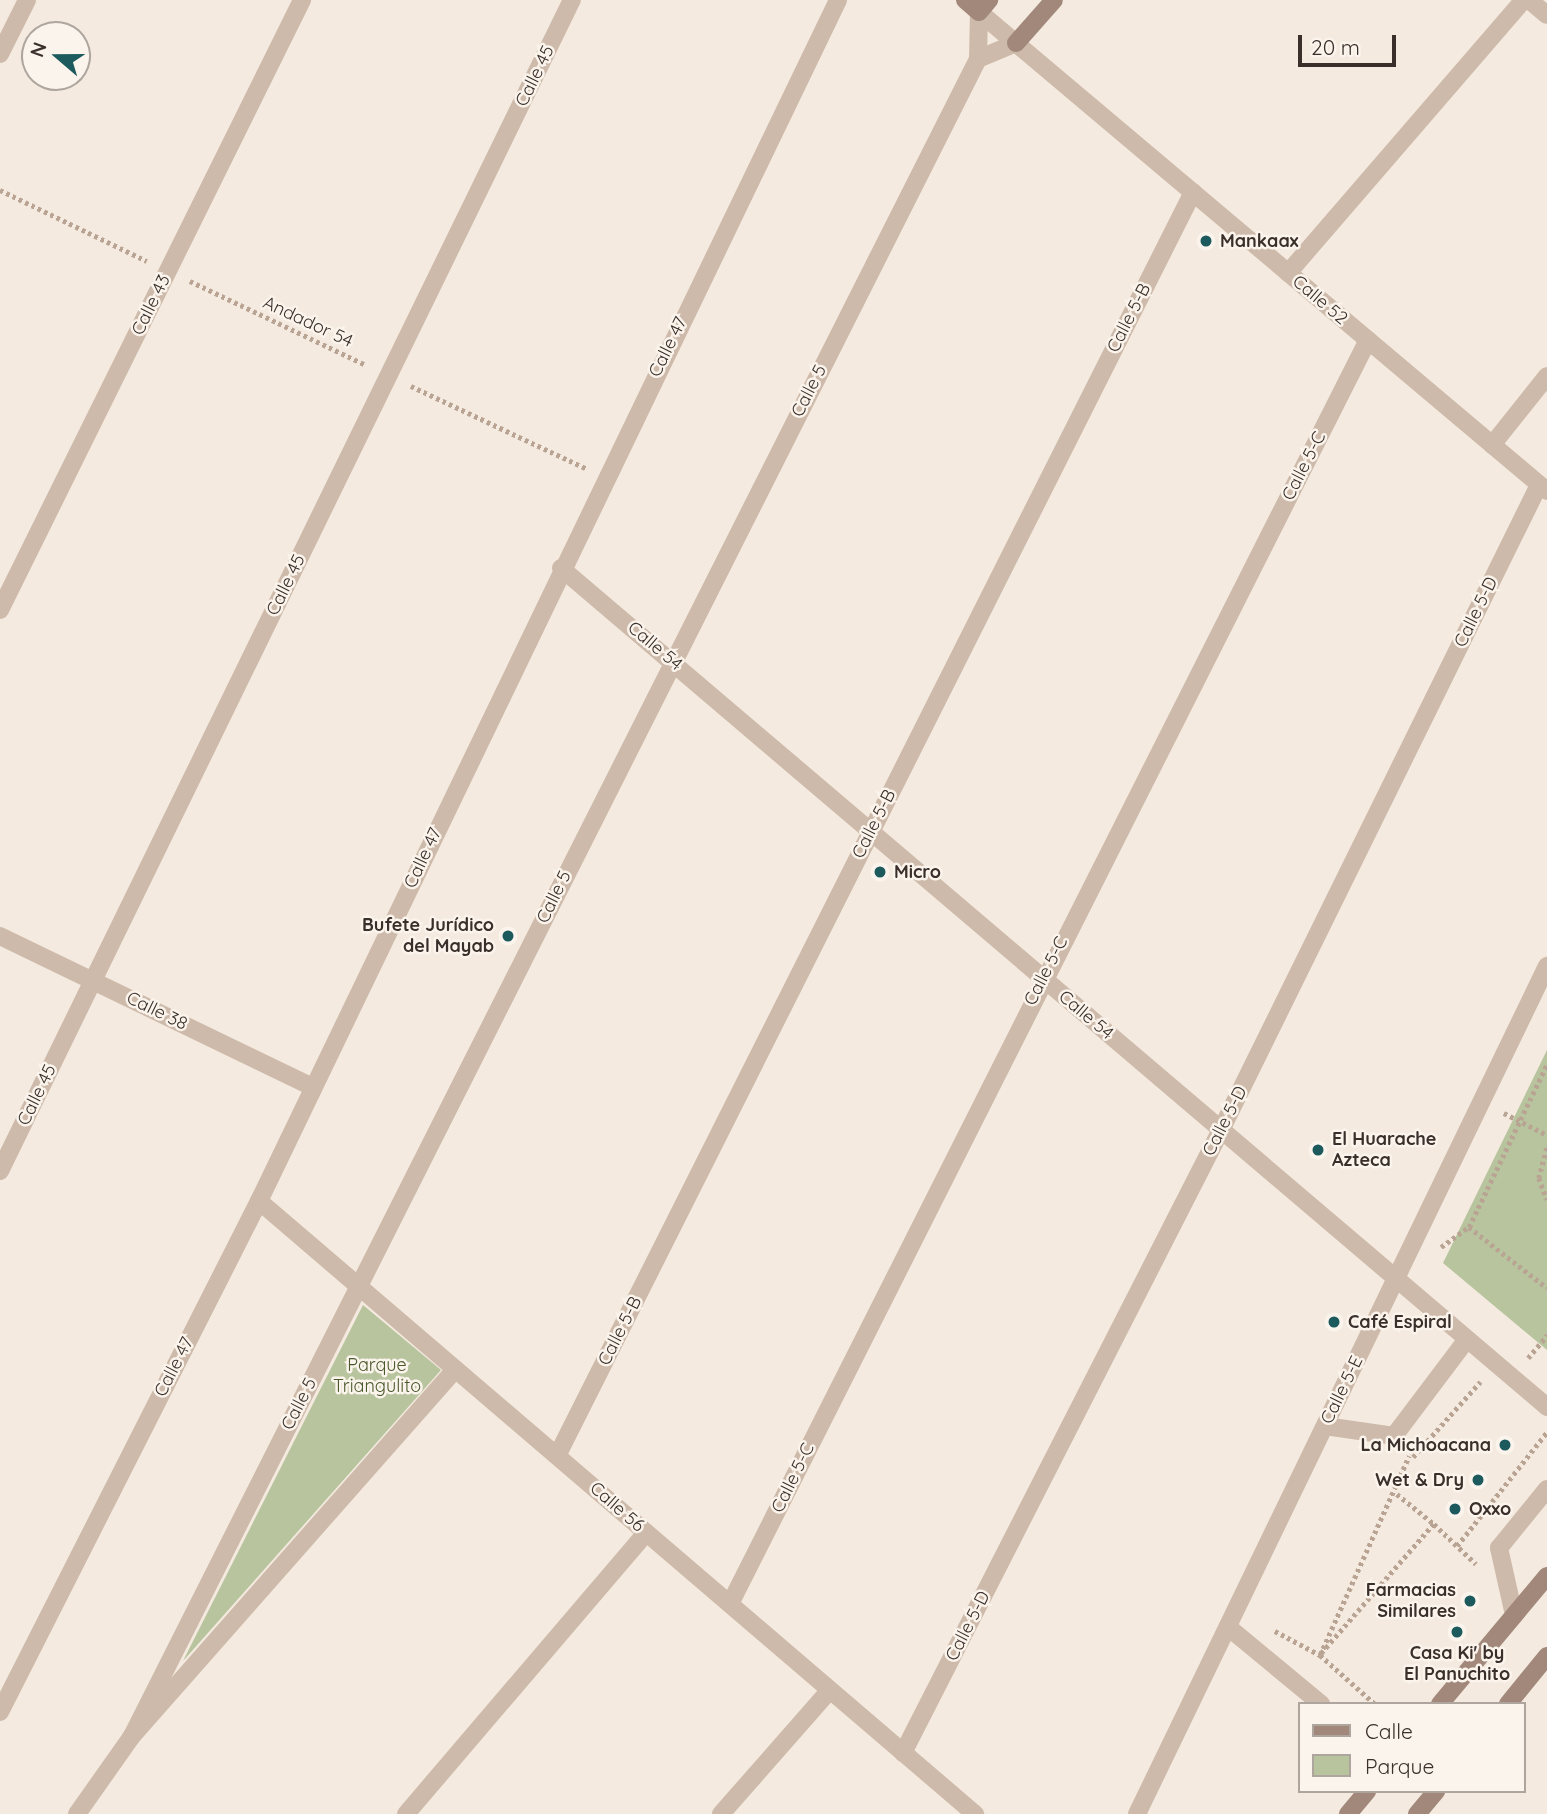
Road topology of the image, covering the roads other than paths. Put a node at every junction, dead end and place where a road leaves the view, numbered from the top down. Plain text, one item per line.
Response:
1 (27, 0) edge
2 (302, 0) edge
3 (572, 0) edge
4 (838, 0) edge
5 (965, 0) edge
6 (1054, 0) edge
7 (1527, 0) edge
8 (984, 6) edge
9 (1547, 15) edge
10 (1016, 43) junction
11 (0, 54) edge
12 (978, 59) junction
13 (1193, 192) junction
14 (1288, 272) junction
15 (1368, 340) junction
16 (1547, 376) edge
17 (1492, 445) junction
18 (1543, 488) edge
19 (561, 568) junction
20 (0, 610) edge
21 (672, 660) junction
22 (870, 831) junction
23 (0, 936) edge
24 (1547, 966) edge
25 (1042, 978) junction
26 (94, 980) junction
27 (313, 1087) junction
28 (1221, 1130) junction
29 (0, 1171) edge
30 (259, 1201) junction
31 (1395, 1280) junction
32 (361, 1287) junction
33 (1467, 1339) junction
34 (455, 1369) junction
35 (1547, 1407) edge
36 (1325, 1426) junction
37 (557, 1456) junction
38 (1547, 1489) edge
39 (646, 1533) junction
40 (1547, 1576) edge
41 (730, 1604) junction
42 (1514, 1615) junction
43 (1228, 1627) junction
44 (1547, 1656) edge
45 (830, 1690) junction
46 (1319, 1702) edge
47 (1442, 1702) edge
48 (1510, 1702) edge
49 (0, 1712) edge
50 (132, 1737) junction
51 (903, 1753) junction
52 (1365, 1793) edge
53 (1434, 1793) edge
54 (77, 1814) edge
55 (406, 1814) edge
56 (721, 1814) edge
57 (975, 1814) edge
58 (1137, 1814) edge
59 (1348, 1814) edge
60 (1417, 1814) edge

1 - 11 street
2 - 20 street, Calle 43
3 - 26 street, Calle 45
4 - 19 street, Calle 47
5 - 8 street, Calle 52
6 - 10 street
7 - 9 street
7 - 14 street
8 - 10 street, Calle 52
8 - 12 street, Calle 5
10 - 12 street
10 - 13 street, Calle 52
12 - 21 street, Calle 5
13 - 14 street, Calle 52
13 - 22 street, Calle 5-B
14 - 15 street, Calle 52
15 - 17 street, Calle 52
15 - 25 street, Calle 5-C
16 - 17 street
17 - 18 street, Calle 52
18 - 28 street, Calle 5-D
19 - 21 street, Calle 54
19 - 27 street, Calle 47
21 - 22 street, Calle 54
21 - 32 street, Calle 5
22 - 25 street, Calle 54
22 - 37 street, Calle 5-B
23 - 26 street, Calle 38
24 - 31 street, Calle 5-E
25 - 28 street, Calle 54
25 - 41 street, Calle 5-C
26 - 27 street, Calle 38
26 - 29 street, Calle 45
27 - 30 street, Calle 47
28 - 31 street, Calle 54
28 - 51 street, Calle 5-D
30 - 32 street, Calle 56
30 - 49 street, Calle 47
31 - 33 street, Calle 54
31 - 36 street, Calle 5-E
32 - 34 street, Calle 56
32 - 50 street, Calle 5
33 - 35 street, Calle 54
33 - 36 street
34 - 37 street, Calle 56
34 - 50 street, Calle 5
36 - 43 street, Calle 5-E
37 - 39 street, Calle 56
38 - 42 street
39 - 41 street, Calle 56
39 - 55 street
40 - 42 street
41 - 45 street, Calle 56
42 - 47 street
43 - 46 street
43 - 58 street, Calle 5-E
44 - 48 street
45 - 51 street, Calle 56
45 - 56 street
50 - 54 street, Calle 5
51 - 57 street, Calle 56
52 - 59 street
53 - 60 street

